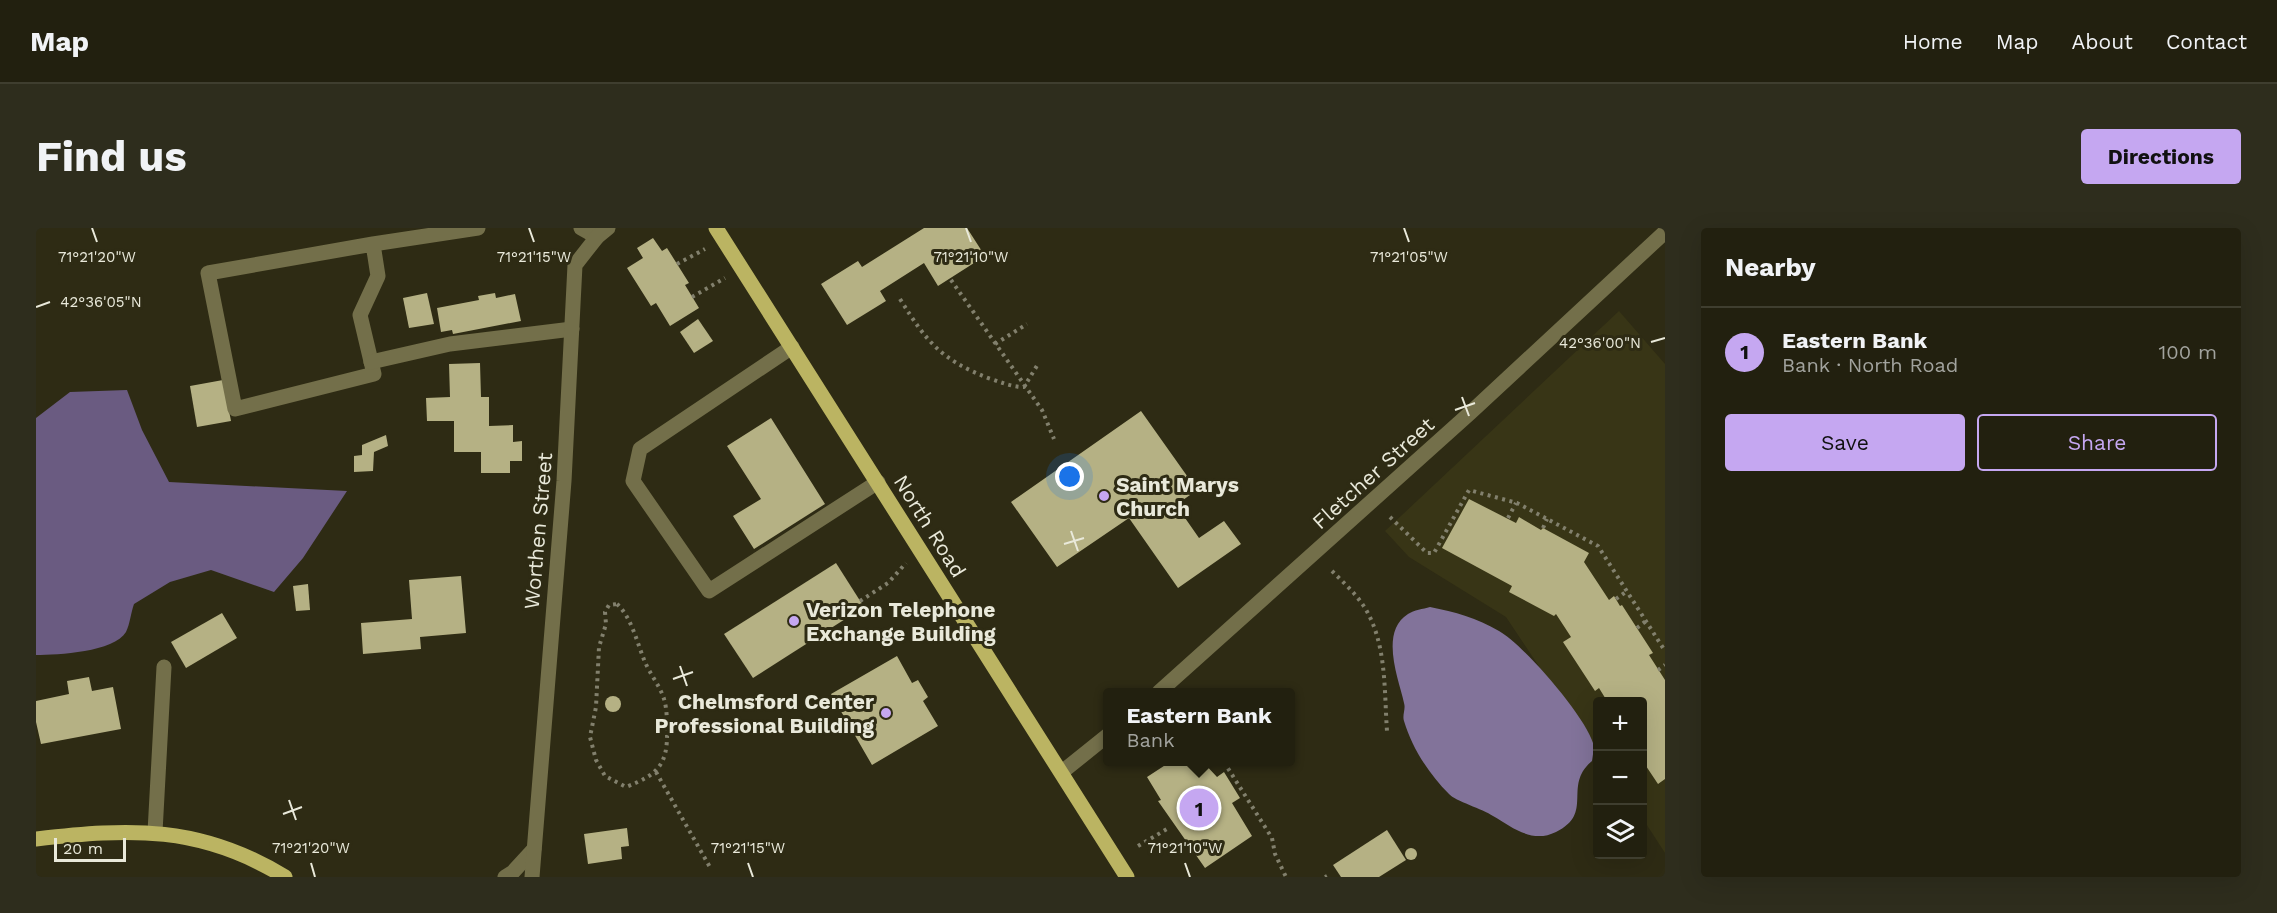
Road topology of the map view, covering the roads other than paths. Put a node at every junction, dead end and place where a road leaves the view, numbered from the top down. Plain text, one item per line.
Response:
1 (478, 228) edge
2 (581, 228) edge
3 (716, 228) edge
4 (1665, 232) edge
5 (602, 233) edge
6 (373, 244) junction
7 (572, 329) junction
8 (792, 347) junction
9 (371, 362) junction
10 (878, 482) junction
11 (164, 667) dead end
12 (1165, 688) edge
13 (1103, 738) edge
14 (1062, 772) junction
15 (155, 832) junction
16 (36, 840) edge
17 (534, 849) junction
18 (285, 877) edge
19 (505, 877) edge
20 (532, 877) edge
21 (1127, 877) edge

1 - 6 street
2 - 5 street
3 - 8 main road, North Road
4 - 12 street, Fletcher Street
5 - 7 street, Worthen Street
6 - 9 street
6 - 9 street
7 - 9 street
7 - 17 street, Worthen Street
8 - 10 main road, North Road
8 - 10 street
10 - 14 main road, North Road
11 - 15 street
13 - 14 street
14 - 21 main road, North Road
15 - 16 main road
15 - 18 main road
17 - 19 street
17 - 20 street, Worthen Street

